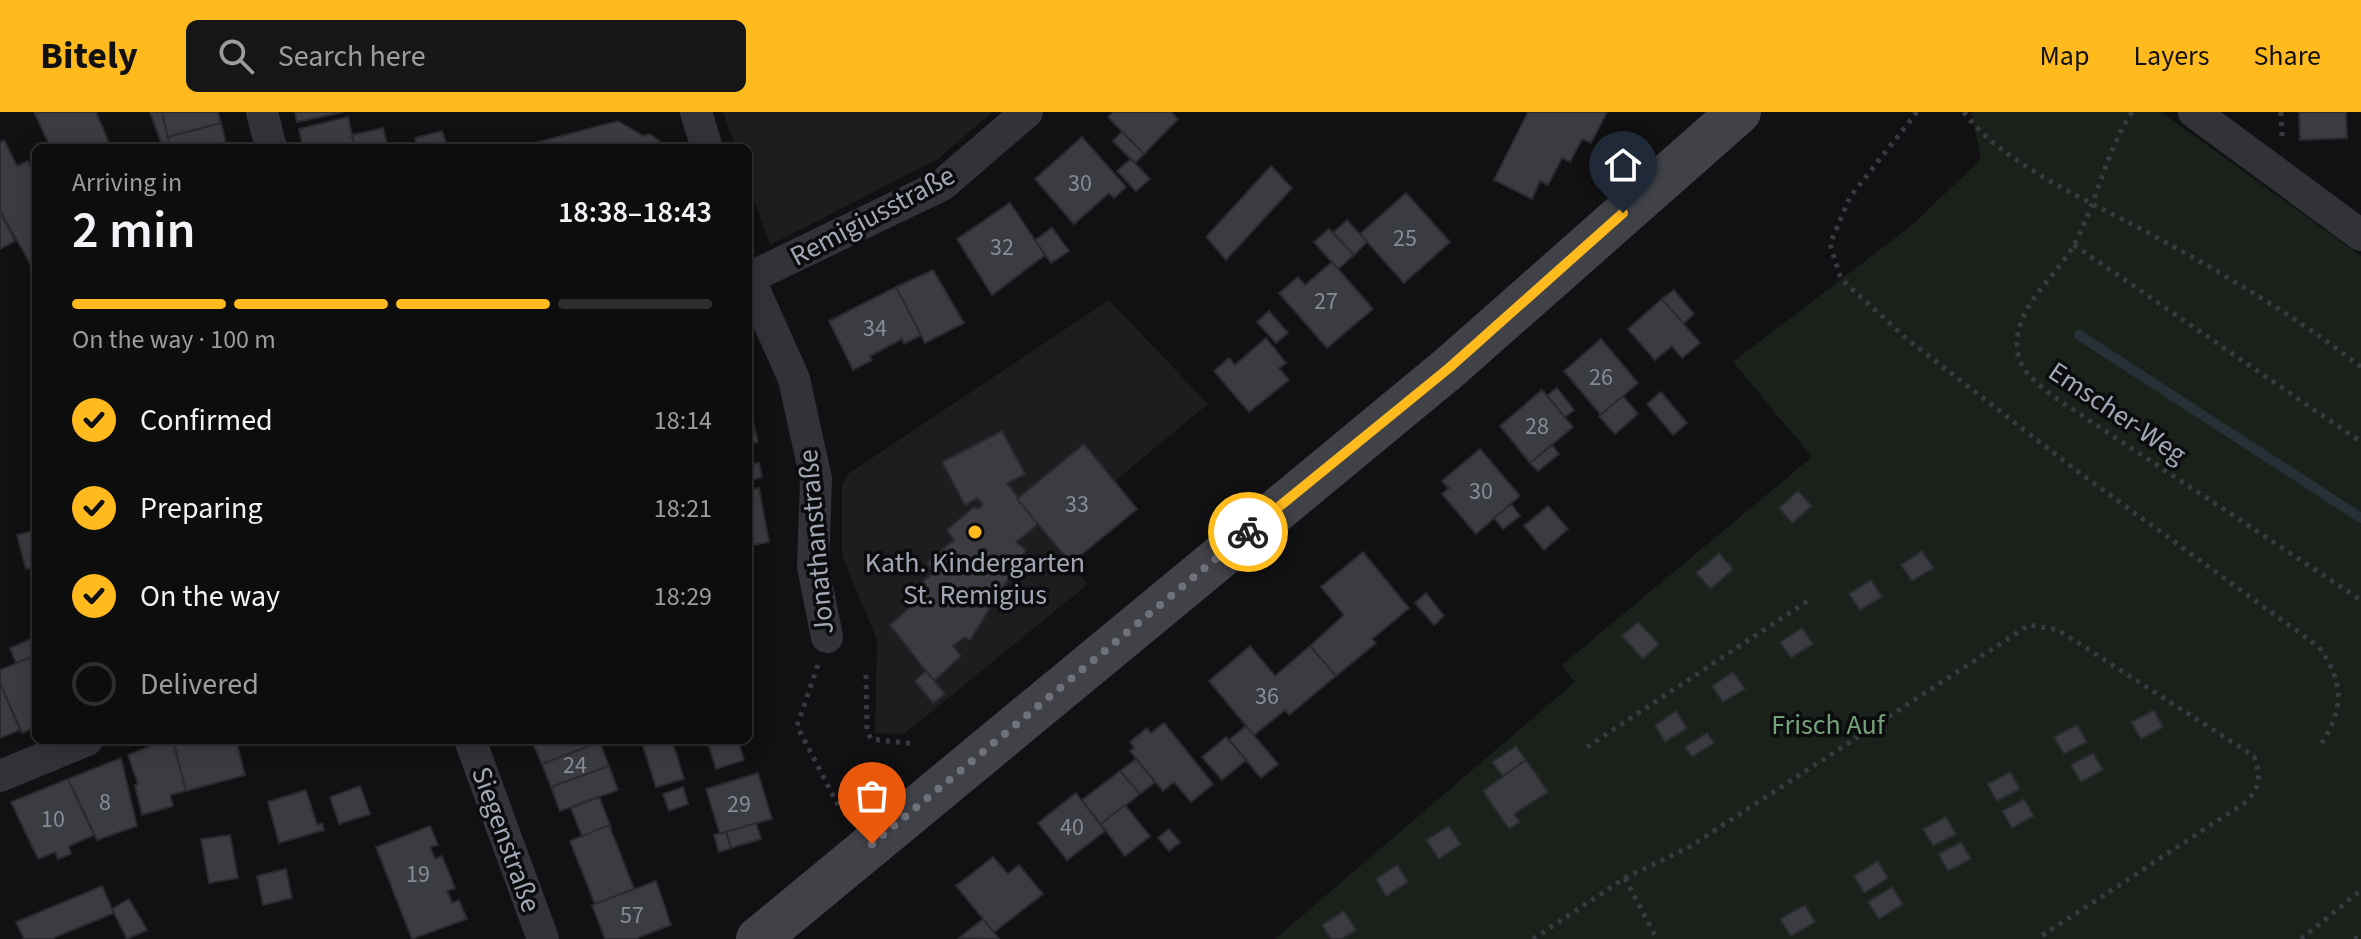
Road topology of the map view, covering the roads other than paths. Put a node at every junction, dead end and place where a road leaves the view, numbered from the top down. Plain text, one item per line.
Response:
1 (262, 112) edge
2 (696, 112) edge
3 (1027, 112) edge
4 (1739, 112) edge
5 (2194, 112) edge
6 (270, 144) edge
7 (706, 144) edge
8 (2361, 235) edge
9 (752, 275) edge
10 (752, 286) edge
11 (827, 637) road end
12 (77, 744) edge
13 (471, 744) edge
14 (0, 776) edge
15 (543, 939) edge
16 (758, 939) edge

1 - 6 street
2 - 7 street
3 - 9 street, Remigiusstraße
4 - 16 main road
5 - 8 street
10 - 11 street, Jonathanstraße
12 - 14 street
13 - 15 street, Siegenstraße

